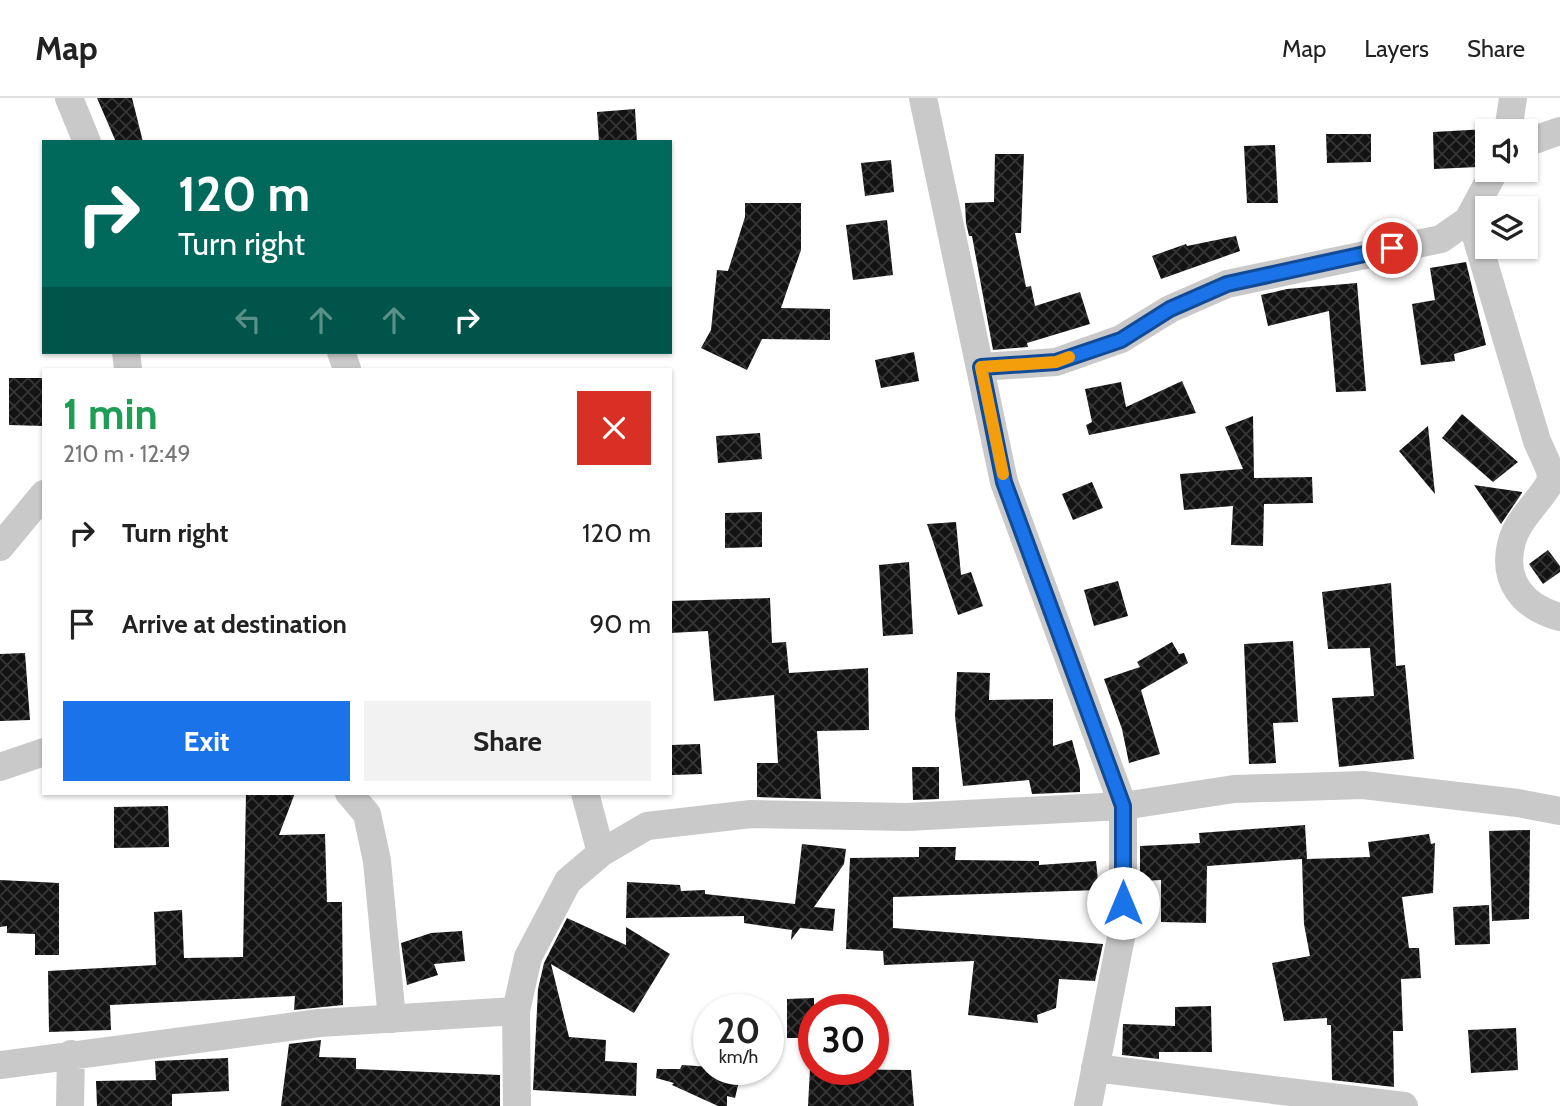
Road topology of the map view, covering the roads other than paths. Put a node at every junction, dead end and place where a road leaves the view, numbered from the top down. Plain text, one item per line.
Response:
1 (69, 98) edge
2 (923, 98) edge
3 (1513, 98) edge
4 (1510, 119) edge
5 (1560, 131) edge
6 (1538, 139) edge
7 (86, 140) edge
8 (1488, 182) edge
9 (1470, 216) junction
10 (981, 367) junction
11 (42, 496) edge
12 (0, 547) edge
13 (1560, 617) edge
14 (42, 753) edge
15 (0, 767) edge
16 (351, 795) edge
17 (586, 795) edge
18 (1123, 806) junction
19 (1560, 811) edge
20 (601, 853) junction
21 (516, 1011) junction
22 (392, 1019) junction
23 (71, 1054) junction
24 (0, 1065) edge
25 (1095, 1068) junction
26 (70, 1106) edge
27 (517, 1106) edge
28 (1088, 1106) edge
29 (1404, 1106) edge

1 - 7 street
2 - 10 street
3 - 4 street
5 - 6 street
8 - 9 street
9 - 10 street
9 - 13 street
10 - 18 street
11 - 12 street
14 - 15 street
16 - 22 street
17 - 20 street
18 - 19 street
18 - 20 street
18 - 25 street
20 - 21 street
21 - 22 street
21 - 27 street
22 - 23 street
23 - 24 street
23 - 26 street
25 - 28 street
25 - 29 street

